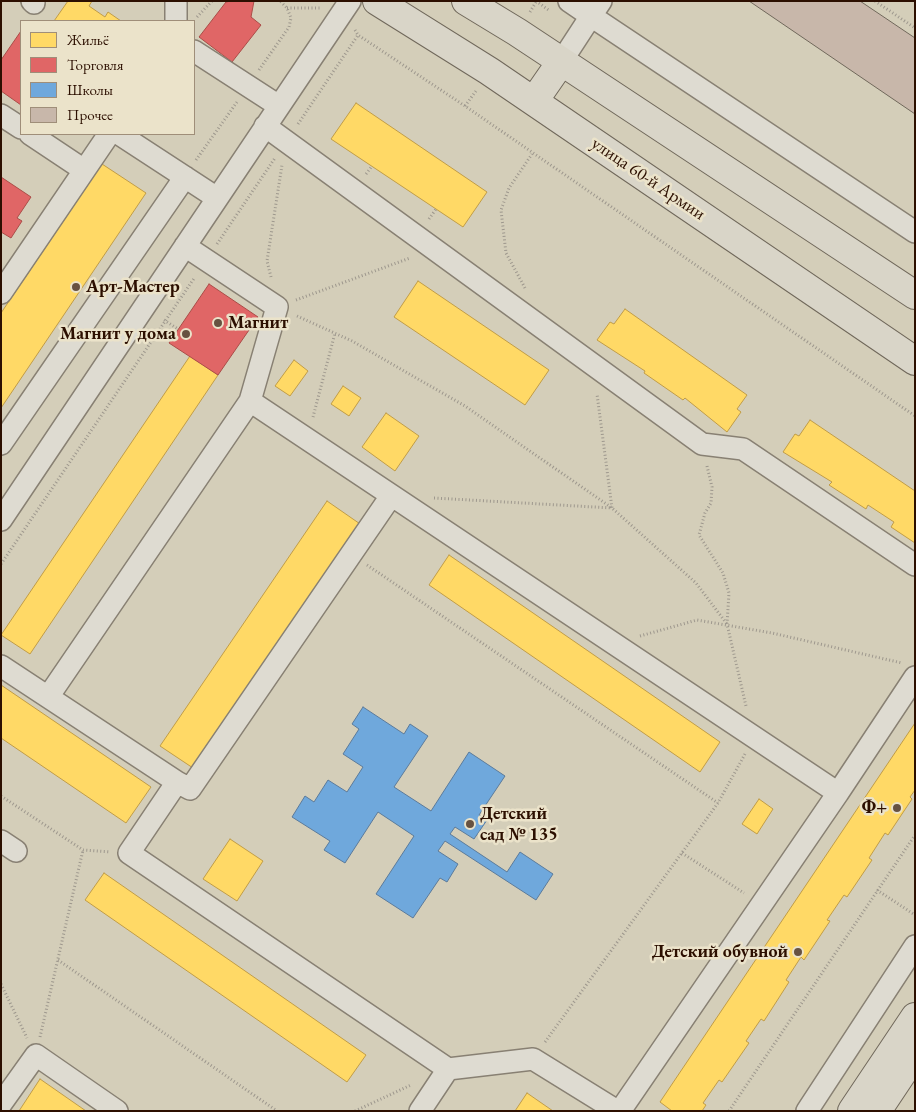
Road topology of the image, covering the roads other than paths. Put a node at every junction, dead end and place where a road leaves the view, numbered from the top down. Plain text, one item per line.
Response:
1 (176, 1) edge
2 (377, 1) edge
3 (466, 1) edge
4 (568, 1) edge
5 (348, 4) edge
6 (596, 9) edge
7 (176, 20) edge
8 (195, 52) edge
9 (561, 62) junction
10 (534, 101) junction
11 (278, 106) junction
12 (1, 115) edge
13 (265, 126) junction
14 (20, 127) edge
15 (32, 135) edge
16 (108, 135) edge
17 (121, 135) edge
18 (84, 170) junction
19 (185, 177) junction
20 (217, 198) junction
21 (915, 232) edge
22 (185, 246) junction
23 (1, 294) edge
24 (915, 295) edge
25 (915, 361) edge
26 (250, 401) junction
27 (1, 444) edge
28 (391, 496) junction
29 (1, 520) edge
30 (915, 565) edge
31 (1, 666) edge
32 (910, 670) edge
33 (48, 697) junction
34 (177, 782) junction
35 (838, 792) junction
36 (915, 946) edge
37 (915, 1016) edge
38 (915, 1054) edge
39 (448, 1069) junction
40 (1, 1104) edge
41 (117, 1111) edge
42 (420, 1111) edge
43 (619, 1111) edge
44 (807, 1111) edge
45 (852, 1111) edge
46 (876, 1111) edge

1 - 7 street
2 - 10 main road, улица 60-й Армии
3 - 9 main road
4 - 6 street
5 - 11 street
6 - 9 street
6 - 21 street
8 - 11 street
9 - 10 main road
9 - 24 main road
10 - 25 main road, улица 60-й Армии
11 - 13 street
12 - 14 street
13 - 20 street
13 - 30 street
15 - 18 street
16 - 18 street
17 - 19 street
18 - 23 street
19 - 20 street
19 - 27 street
20 - 22 street
22 - 26 street
22 - 29 street
26 - 28 street
26 - 33 street
28 - 34 street
28 - 35 street
31 - 33 street
32 - 35 street
33 - 34 street
34 - 39 street
35 - 43 street
36 - 44 street
37 - 45 main road
38 - 46 main road
39 - 42 street
39 - 43 street
40 - 41 street

